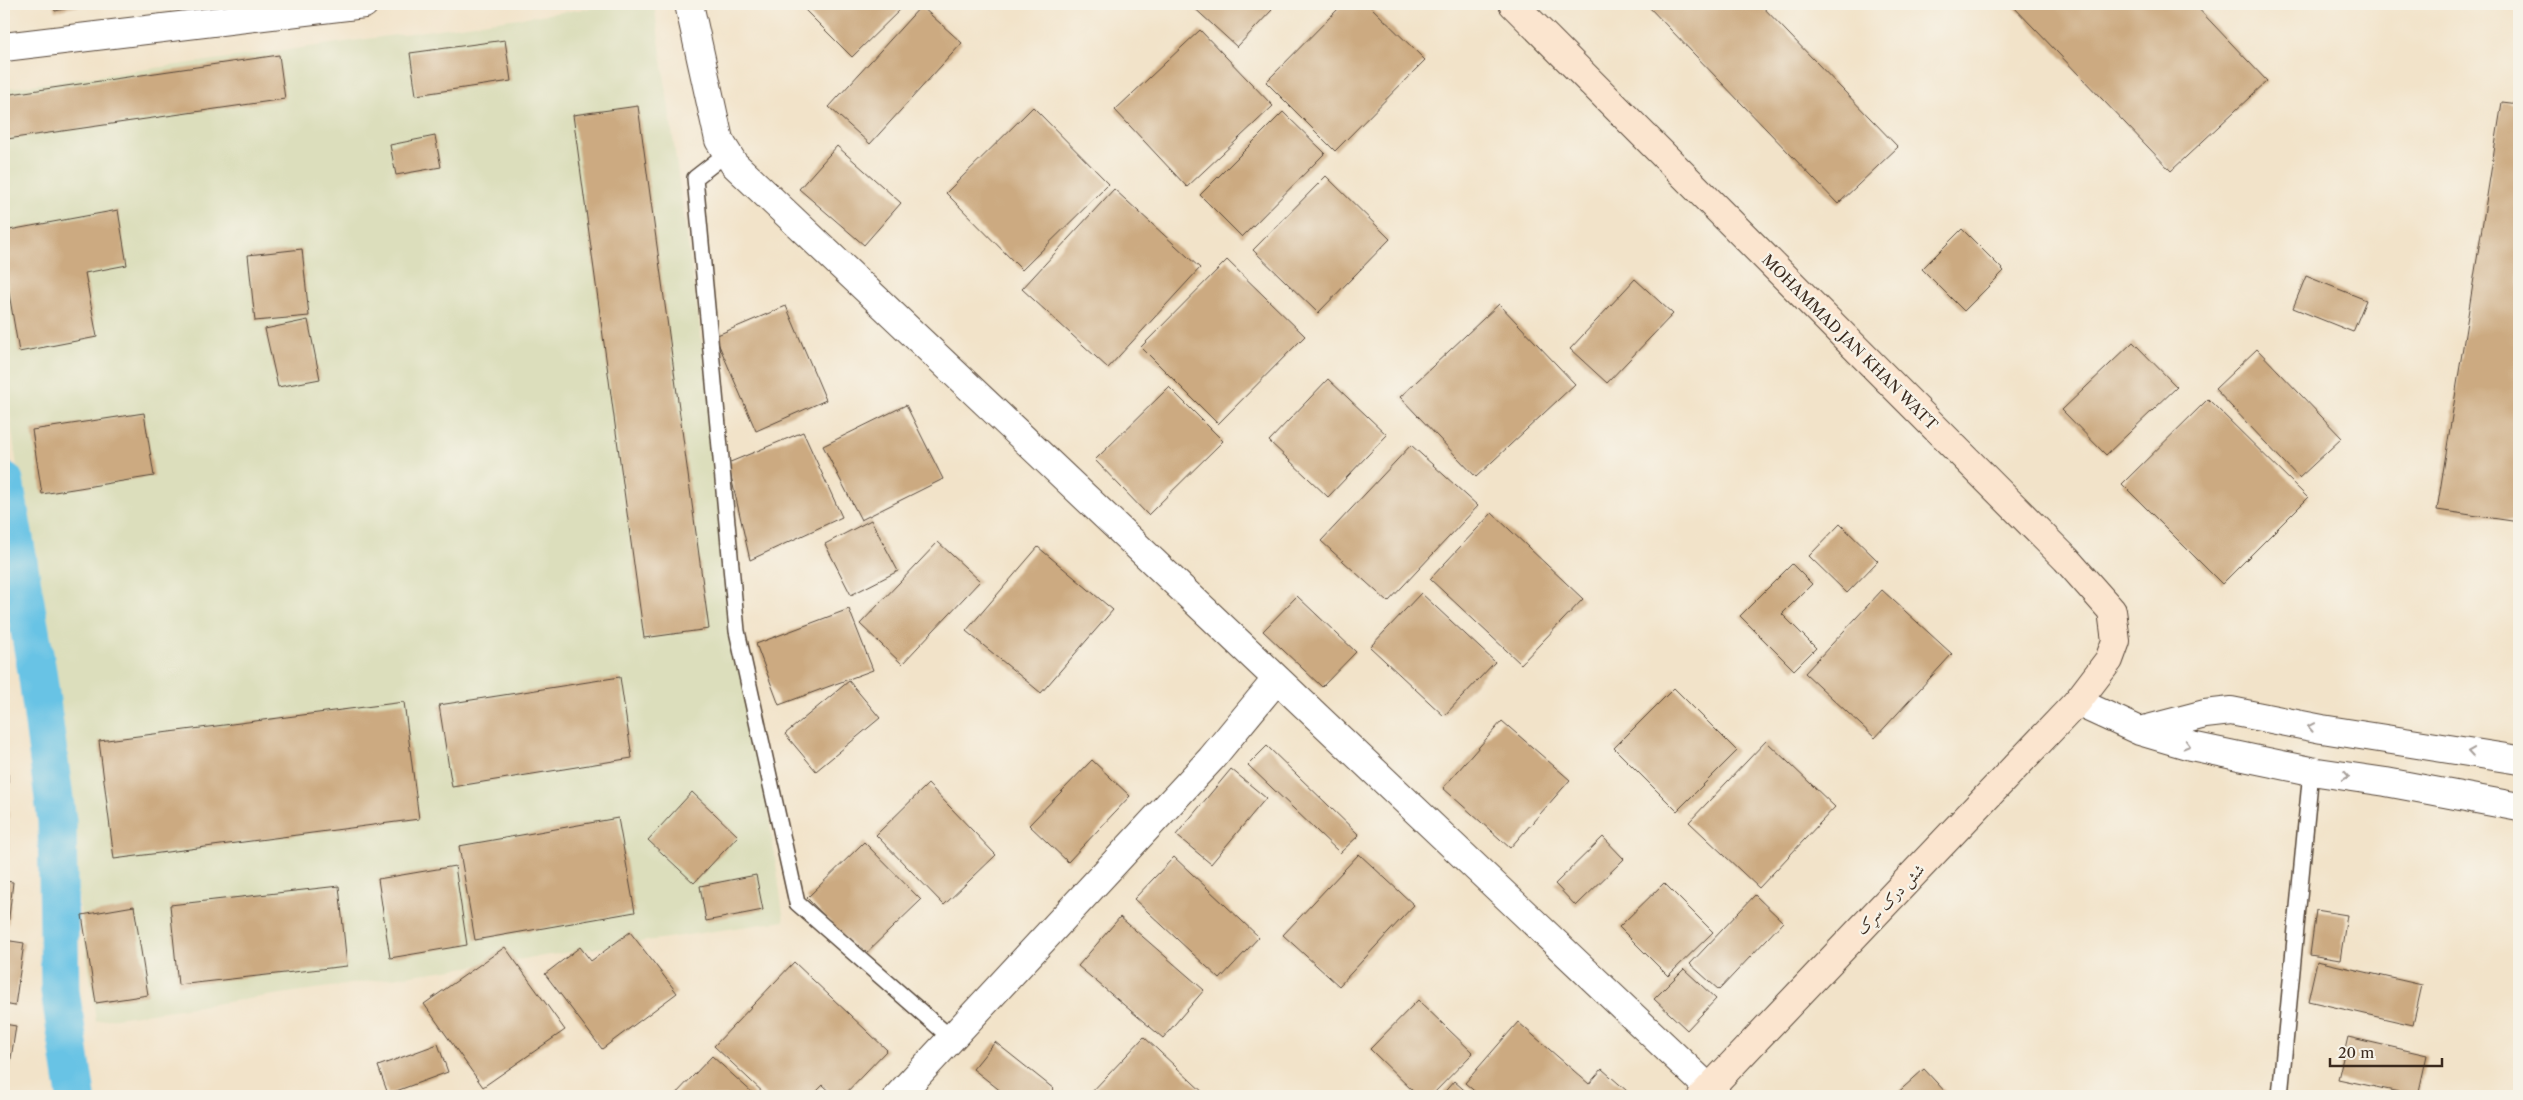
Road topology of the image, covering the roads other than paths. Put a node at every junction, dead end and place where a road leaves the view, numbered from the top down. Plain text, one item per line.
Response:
1 (364, 4) edge
2 (689, 4) edge
3 (1513, 4) edge
4 (4, 46) edge
5 (727, 153) junction
6 (1276, 680) junction
7 (2077, 702) junction
8 (2140, 731) junction
9 (2519, 760) edge
10 (2311, 770) junction
11 (2519, 807) edge
12 (952, 1039) junction
13 (1709, 1094) edge
14 (898, 1096) edge
15 (2280, 1096) edge

1 - 4 street
2 - 5 street
3 - 7 main road, MOHAMMAD JAN KHAN WATT
5 - 6 street
5 - 12 lane
6 - 12 street
6 - 13 street
7 - 8 street
7 - 13 main road, شش درک سړک
9 -> 8 street
8 -> 10 street
10 -> 11 street
10 - 15 lane
12 - 14 street

